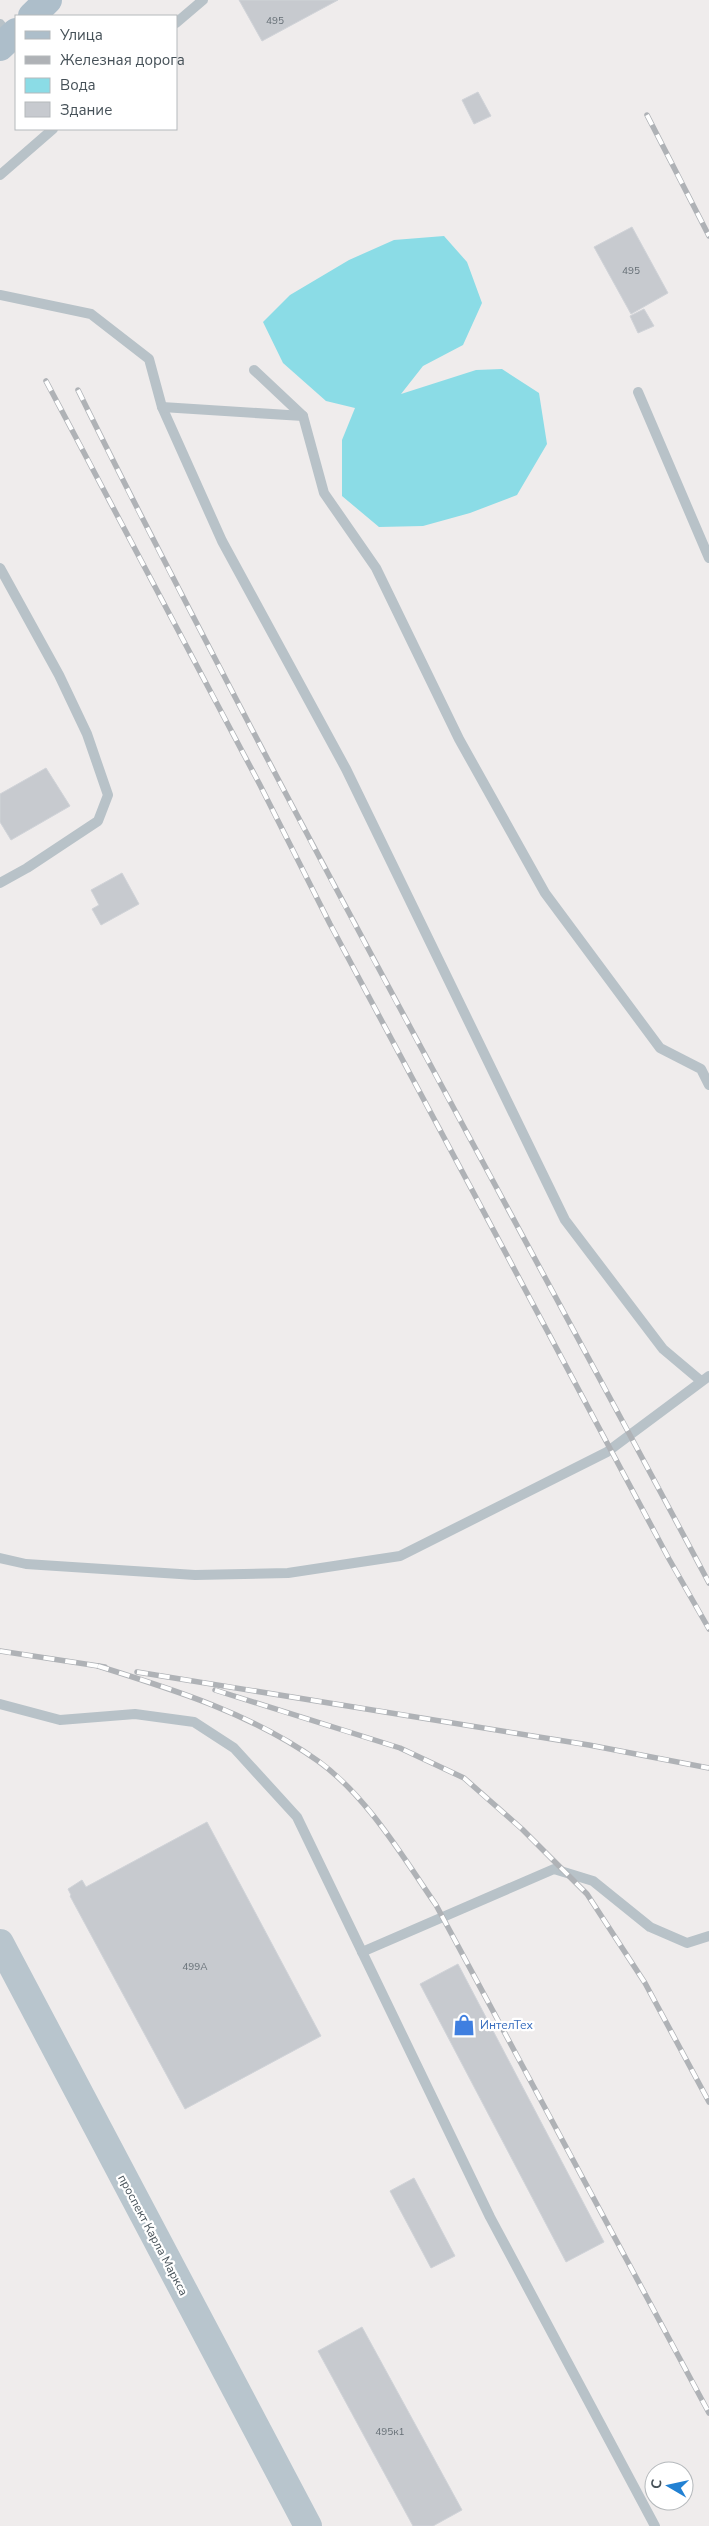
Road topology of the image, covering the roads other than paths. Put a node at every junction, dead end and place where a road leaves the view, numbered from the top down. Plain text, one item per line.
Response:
1 (48, 0) edge
2 (204, 0) edge
3 (33, 15) edge
4 (178, 21) edge
5 (52, 130) edge
6 (0, 174) edge
7 (0, 295) edge
8 (254, 370) dead end
9 (638, 392) dead end
10 (162, 407) junction
11 (303, 416) junction
12 (709, 558) edge
13 (0, 568) edge
14 (0, 883) edge
15 (709, 1085) edge
16 (705, 1378) edge
17 (0, 1558) edge
18 (0, 1704) edge
19 (709, 1936) edge
20 (0, 1943) edge
21 (362, 1952) junction
22 (308, 2526) edge
23 (655, 2526) edge

1 - 3 main road
2 - 4 lane
5 - 6 lane
7 - 10 lane
8 - 11 lane
9 - 12 lane
10 - 11 lane
10 - 16 lane
11 - 15 lane
13 - 14 lane
16 - 17 lane
18 - 21 lane
19 - 21 lane
20 - 22 main road, проспект Карла Маркса
21 - 23 lane

